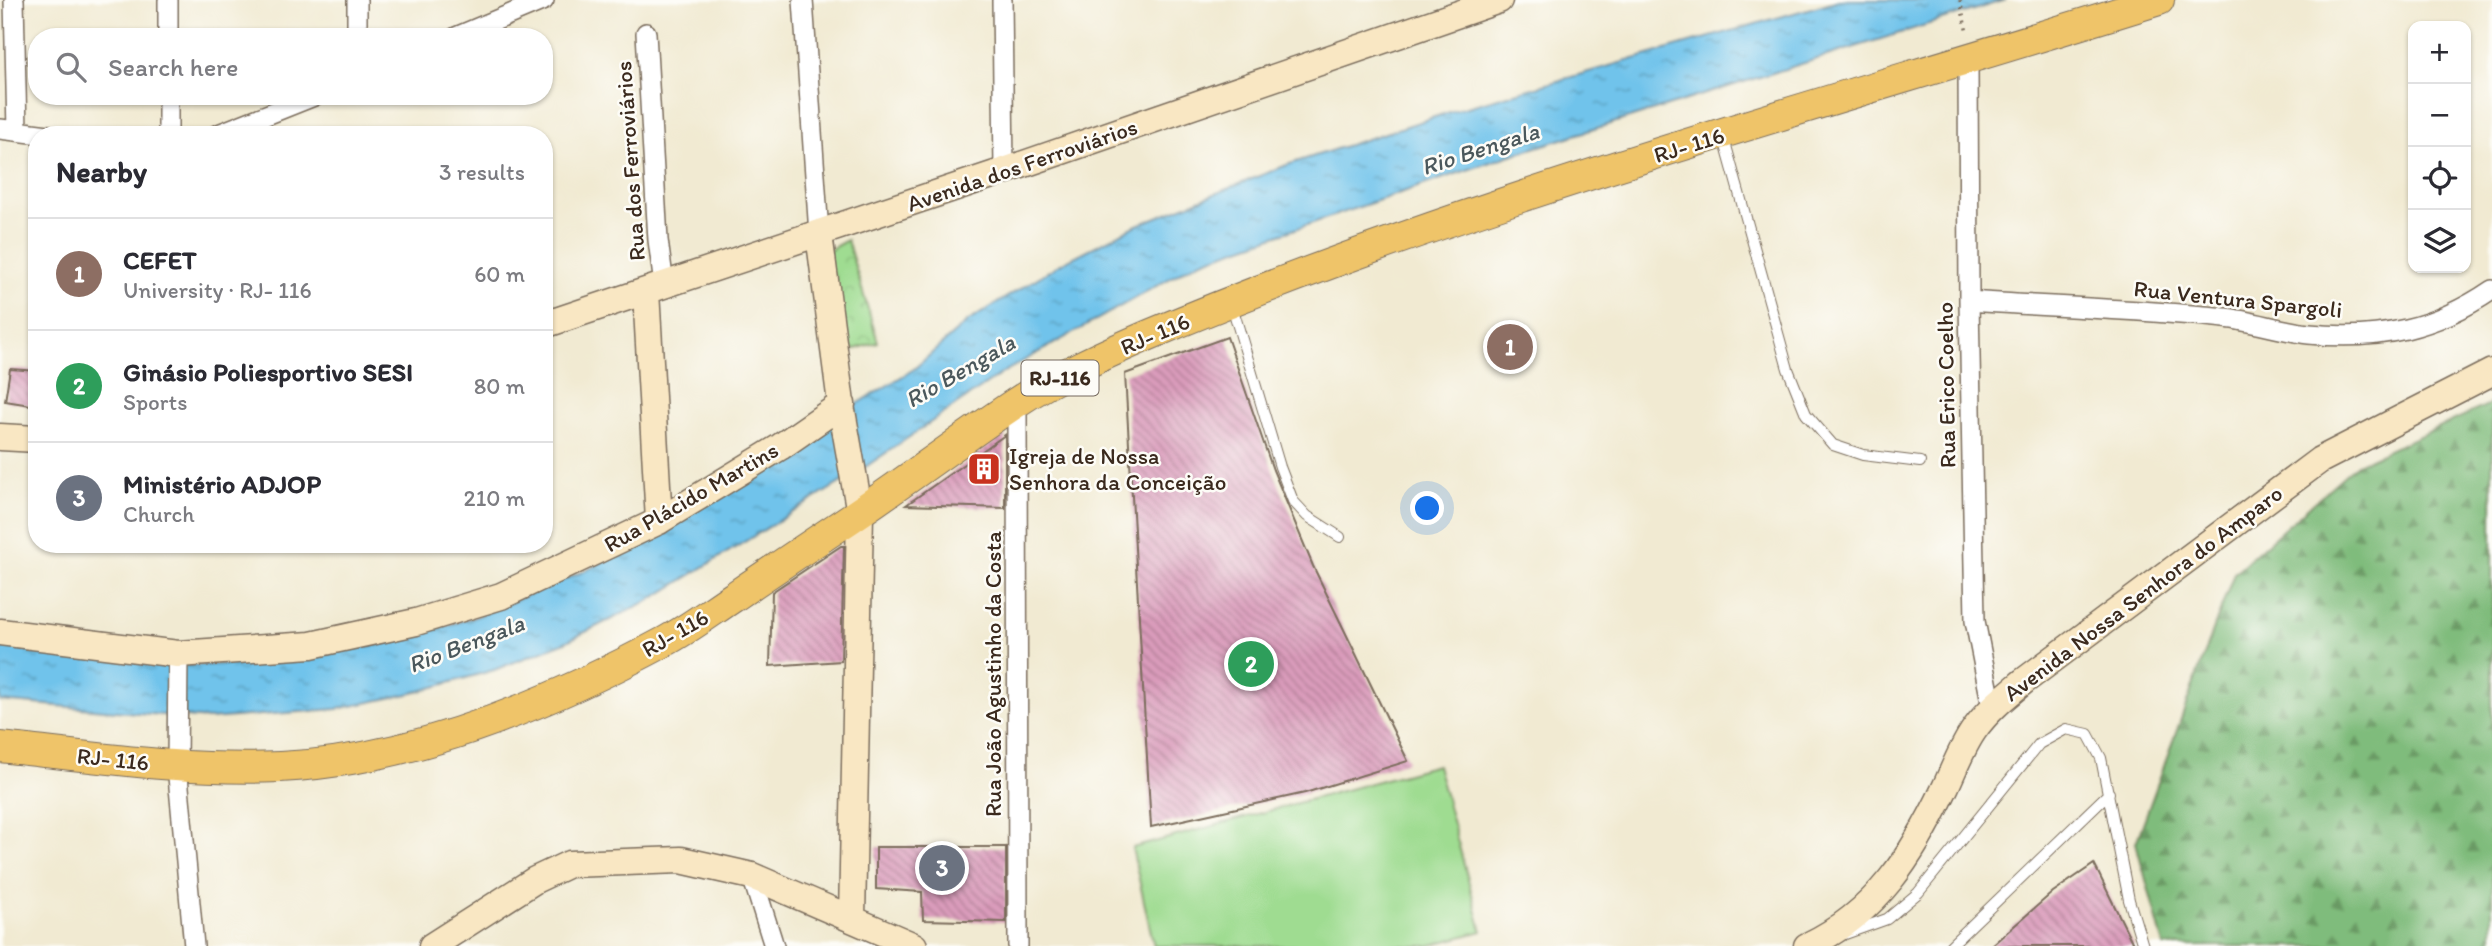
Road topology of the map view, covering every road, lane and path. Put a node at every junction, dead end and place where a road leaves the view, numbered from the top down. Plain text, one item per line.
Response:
1 (14, 0) edge
2 (168, 0) edge
3 (358, 0) edge
4 (542, 0) edge
5 (803, 0) edge
6 (1002, 0) edge
7 (1499, 0) edge
8 (1960, 0) edge
9 (2159, 0) edge
10 (168, 28) edge
11 (357, 28) edge
12 (477, 28) edge
13 (646, 33) dead end
14 (1968, 46) junction
15 (168, 105) edge
16 (291, 105) edge
17 (167, 126) edge
18 (239, 126) edge
19 (8, 130) edge
20 (28, 132) edge
21 (1723, 134) junction
22 (1004, 172) junction
23 (819, 234) junction
24 (655, 288) junction
25 (2492, 290) edge
26 (1969, 301) junction
27 (1230, 302) junction
28 (553, 323) edge
29 (2492, 372) edge
30 (1017, 402) junction
31 (842, 408) junction
32 (0, 437) edge
33 (28, 439) edge
34 (1920, 462) dead end
35 (858, 502) junction
36 (659, 521) junction
37 (1340, 537) dead end
38 (0, 632) edge
39 (178, 657) junction
40 (1992, 707) junction
41 (0, 747) edge
42 (177, 756) junction
43 (2109, 793) junction
44 (752, 876) junction
45 (852, 918) junction
46 (1812, 944) edge
47 (194, 946) edge
48 (432, 946) edge
49 (774, 946) edge
50 (914, 946) edge
51 (1018, 946) edge
52 (1950, 946) edge
53 (2143, 946) edge

1 - 19 street
2 - 10 street
3 - 11 street
4 - 12 street
5 - 23 street
6 - 22 street
7 - 22 main road, Avenida dos Ferroviários
8 - 14 path
9 - 14 main road, RJ- 116 / RJ-116
13 - 24 street, Rua dos Ferroviários
14 - 21 main road, RJ- 116 / RJ-116
14 - 26 street, Rua Erico Coelho
15 - 17 street
16 - 18 street
19 - 20 street
21 - 27 main road, RJ- 116 / RJ-116
21 - 34 lane
22 - 23 main road, Avenida dos Ferroviários
23 - 24 main road, Avenida dos Ferroviários
23 - 31 main road
24 - 28 main road, Avenida dos Ferroviários
24 - 36 main road
25 - 26 street, Rua Ventura Spargoli
26 - 40 street, Rua Erico Coelho
27 - 30 main road, RJ- 116 / RJ-116
27 - 37 lane
29 - 40 main road, Avenida Nossa Senhora do Amparo
30 - 35 main road, RJ- 116 / RJ-116
30 - 51 street, Rua João Agustinho da Costa
31 - 35 main road
31 - 36 main road, Rua Plácido Martins
32 - 33 main road
35 - 42 main road, RJ- 116 / RJ-116
35 - 45 main road
36 - 39 main road, Rua Plácido Martins
38 - 39 main road, Rua Plácido Martins
39 - 42 street
40 - 46 main road, Avenida Nossa Senhora do Amparo
41 - 42 main road, RJ- 116 / RJ-116
42 - 47 street
43 - 46 lane
43 - 52 lane
43 - 53 lane
44 - 45 main road
44 - 48 main road
44 - 49 street
45 - 50 main road

